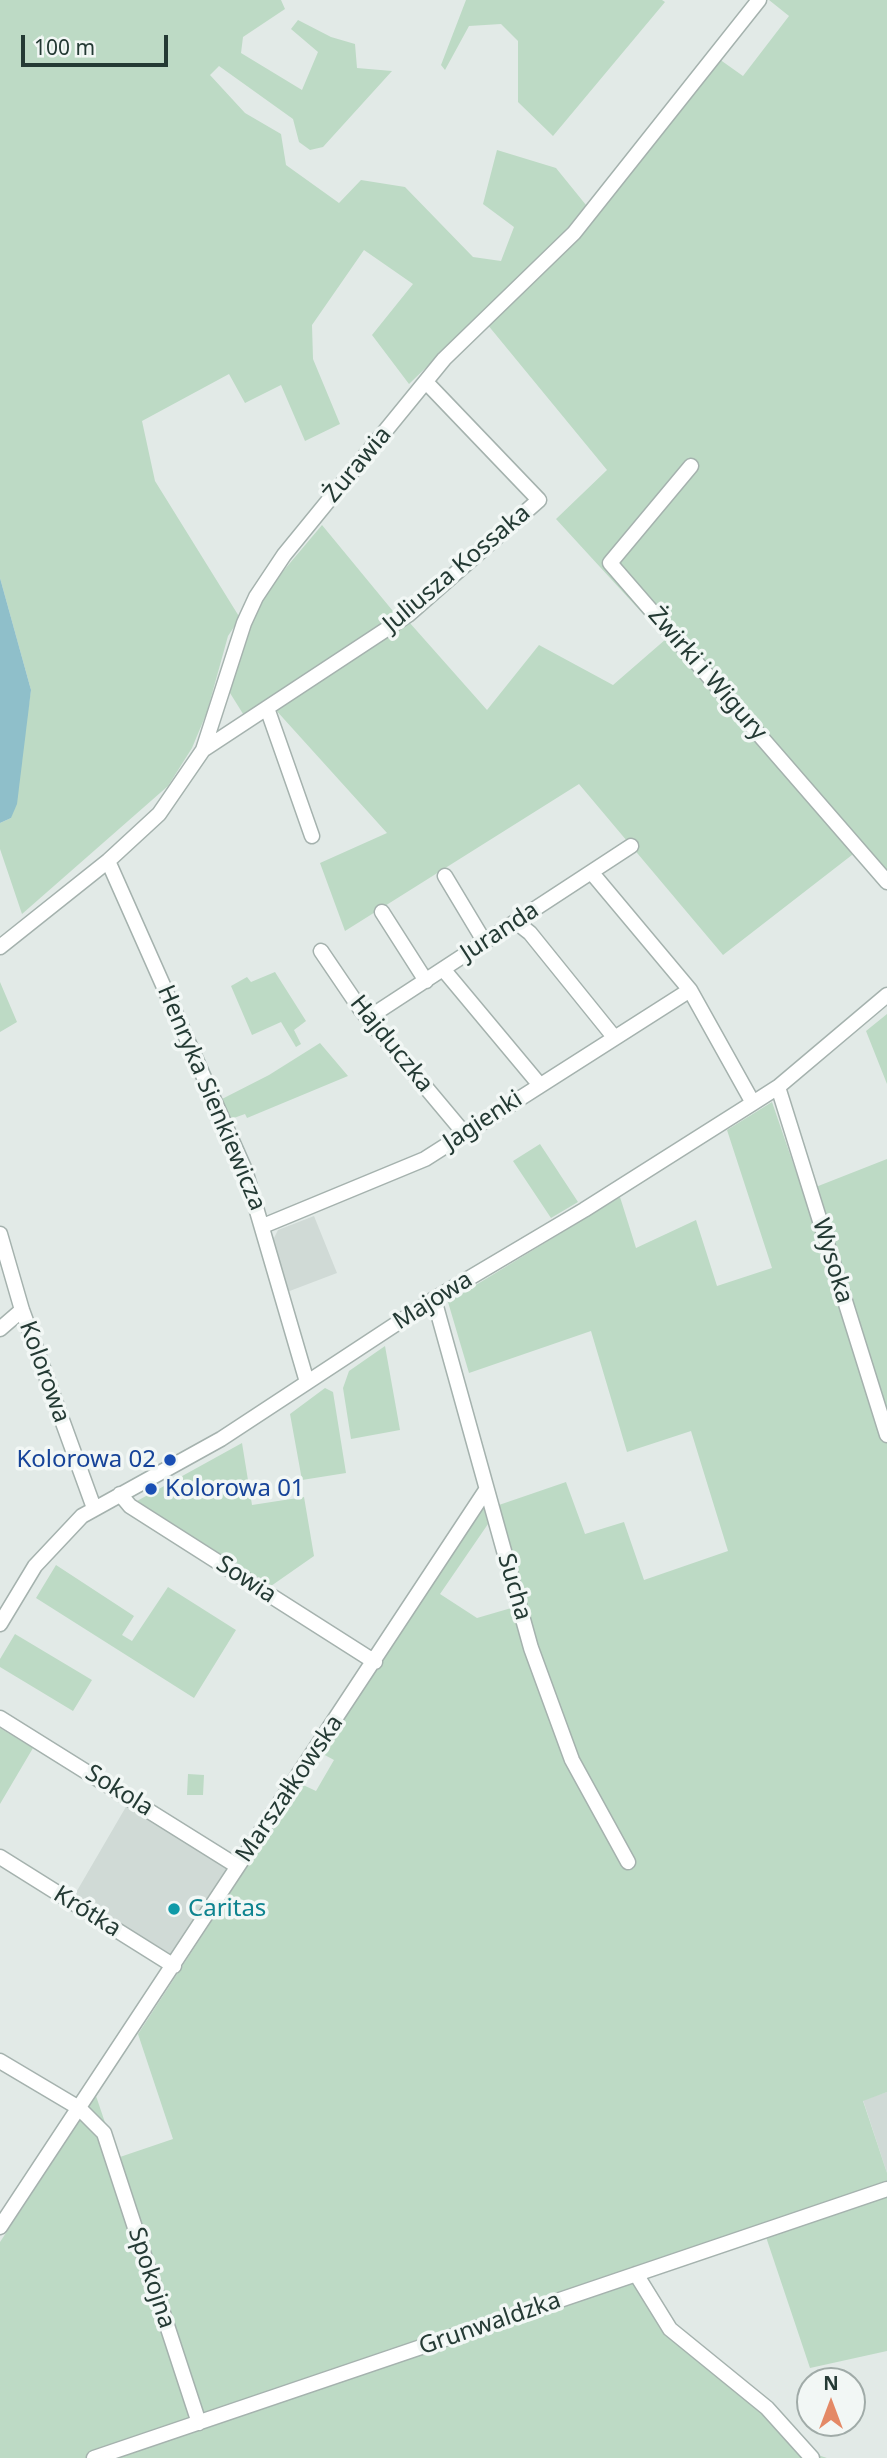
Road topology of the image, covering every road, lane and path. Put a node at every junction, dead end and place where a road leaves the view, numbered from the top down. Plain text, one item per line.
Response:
1 (759, 0) edge
2 (426, 382) junction
3 (691, 466) dead end
4 (219, 707) junction
5 (267, 708) junction
6 (240, 726) junction
7 (203, 750) junction
8 (312, 836) dead end
9 (631, 846) dead end
10 (108, 861) junction
11 (592, 873) junction
12 (445, 876) dead end
13 (887, 881) edge
14 (382, 912) dead end
15 (516, 922) junction
16 (484, 941) junction
17 (0, 947) edge
18 (321, 951) dead end
19 (443, 969) junction
20 (426, 981) junction
21 (690, 990) junction
22 (887, 995) edge
23 (368, 1018) junction
24 (614, 1037) junction
25 (539, 1084) junction
26 (778, 1087) junction
27 (753, 1103) junction
28 (464, 1133) junction
29 (263, 1226) junction
30 (0, 1234) edge
31 (434, 1299) junction
32 (22, 1310) junction
33 (0, 1329) edge
34 (307, 1382) junction
35 (887, 1435) edge
36 (486, 1490) junction
37 (120, 1494) junction
38 (94, 1508) junction
39 (0, 1625) edge
40 (375, 1662) junction
41 (0, 1718) edge
42 (0, 1857) edge
43 (628, 1862) dead end
44 (237, 1866) junction
45 (174, 1966) junction
46 (0, 2061) edge
47 (79, 2108) junction
48 (887, 2189) edge
49 (1, 2224) edge
50 (636, 2274) junction
51 (199, 2423) junction
52 (93, 2458) edge
53 (812, 2458) edge

1 - 2 street, Żurawia
2 - 4 street, Żurawia
2 - 5 street, Juliusza Kossaka
3 - 13 street, Żwirki i Wigury
4 - 6 street
4 - 7 street, Żurawia
5 - 6 street, Juliusza Kossaka
5 - 8 street
6 - 7 street, Juliusza Kossaka
7 - 10 street, Żurawia
9 - 11 street, Juranda
10 - 17 street, Żurawia
10 - 29 street, Henryka Sienkiewicza
11 - 15 street, Juranda
11 - 21 street
12 - 16 street
14 - 20 street
15 - 16 street, Juranda
15 - 24 street
16 - 19 street, Juranda
18 - 23 street, Hajduczka
19 - 20 street, Juranda
19 - 25 street
20 - 23 street, Juranda
21 - 24 street, Jagienki
21 - 27 street
22 - 26 street, Majowa
23 - 28 street, Hajduczka
24 - 25 street, Jagienki
25 - 28 street, Jagienki
26 - 27 street, Majowa
26 - 35 street, Wysoka
27 - 31 street, Majowa
28 - 29 street, Jagienki
29 - 34 street, Henryka Sienkiewicza
30 - 32 street, Kolorowa
31 - 34 street, Majowa
31 - 36 street, Sucha
32 - 33 street
32 - 38 street, Kolorowa
34 - 37 street, Majowa
36 - 40 street, Marszałkowska
36 - 43 street, Sucha
37 - 38 street, Majowa
37 - 40 street, Sowia
38 - 39 street, Majowa
40 - 44 street, Marszałkowska
41 - 44 street, Sokola
42 - 45 street, Krótka
44 - 45 street, Marszałkowska
45 - 47 street, Marszałkowska
46 - 47 street
47 - 49 street, Marszałkowska
47 - 51 street, Spokojna
48 - 50 street, Grunwaldzka
50 - 51 street, Grunwaldzka
50 - 53 street
51 - 52 street, Grunwaldzka

